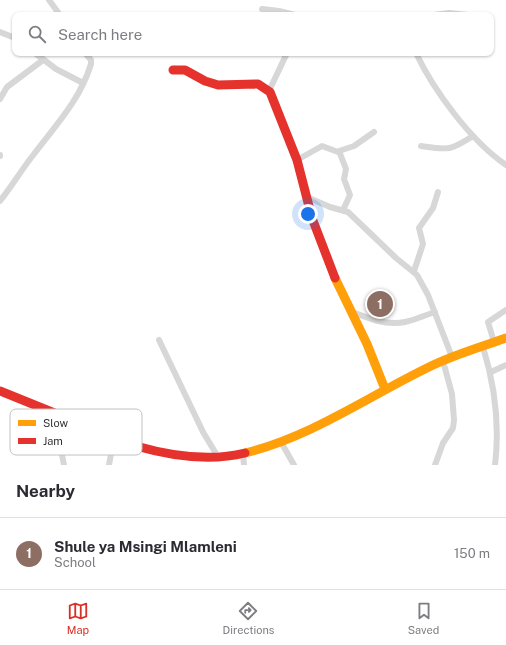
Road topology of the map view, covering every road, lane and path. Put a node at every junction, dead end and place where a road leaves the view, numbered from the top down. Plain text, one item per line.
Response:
1 (49, 0) edge
2 (262, 9) dead end
3 (58, 12) edge
4 (283, 12) edge
5 (0, 32) edge
6 (12, 37) edge
7 (38, 56) edge
8 (87, 56) edge
9 (286, 56) edge
10 (418, 56) edge
11 (43, 60) junction
12 (173, 70) dead end
13 (83, 83) junction
14 (269, 91) junction
15 (0, 98) edge
16 (374, 132) dead end
17 (473, 136) junction
18 (421, 146) dead end
19 (338, 152) junction
20 (297, 160) junction
21 (506, 165) edge
22 (438, 192) dead end
23 (307, 197) junction
24 (0, 201) edge
25 (343, 210) junction
26 (414, 271) junction
27 (506, 310) edge
28 (350, 311) junction
29 (435, 312) junction
30 (506, 338) edge
31 (159, 340) dead end
32 (494, 342) junction
33 (483, 347) junction
34 (452, 357) junction
35 (442, 361) junction
36 (506, 365) edge
37 (491, 372) junction
38 (385, 389) junction
39 (0, 394) edge
40 (41, 409) edge
41 (281, 442) junction
42 (142, 447) edge
43 (243, 454) junction
44 (62, 455) edge
45 (111, 455) edge
46 (218, 457) junction
47 (64, 465) edge
48 (109, 465) edge
49 (244, 465) edge
50 (294, 465) edge
51 (435, 465) edge
52 (495, 465) edge

1 - 3 street
2 - 4 street
5 - 6 street
7 - 11 street
8 - 13 street
9 - 14 street
10 - 17 street
11 - 13 street
11 - 15 street
12 - 14 main road
13 - 24 street
14 - 20 main road
16 - 19 street
17 - 18 street
17 - 21 street
19 - 20 street
19 - 25 street
20 - 23 main road
22 - 26 street
23 - 25 street
23 - 28 main road
25 - 26 street
26 - 29 street
27 - 32 street
28 - 29 street
28 - 38 main road
29 - 34 street
30 - 32 main road
31 - 46 street
32 - 33 main road
33 - 34 main road
33 - 37 street
34 - 35 main road
35 - 38 main road
35 - 51 street
36 - 37 street
37 - 52 street
38 - 41 main road
39 - 40 main road
41 - 43 main road
41 - 50 street
42 - 46 main road
43 - 46 main road
43 - 49 street
44 - 47 street
45 - 48 street

